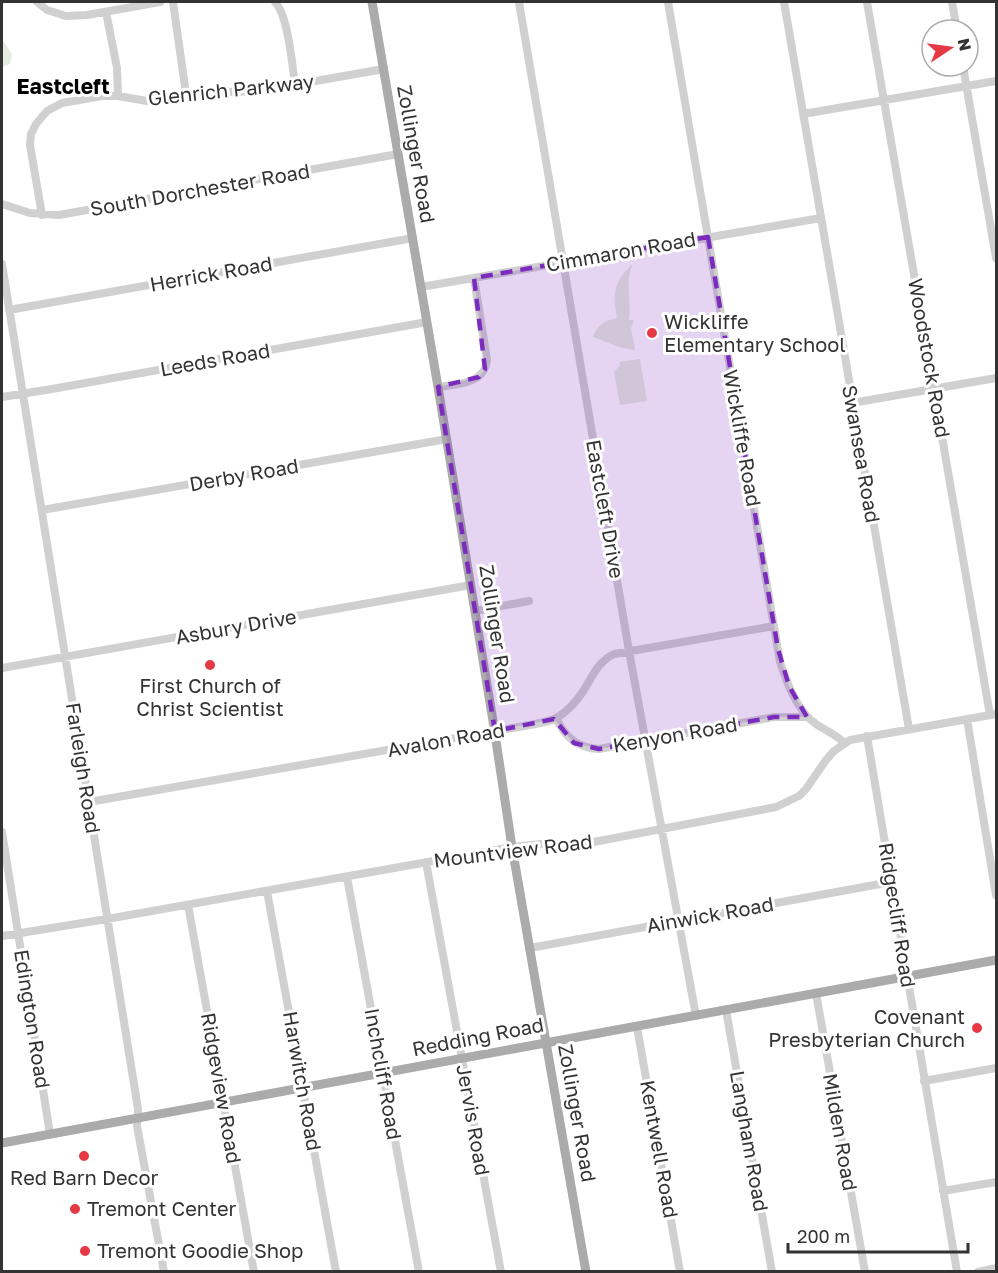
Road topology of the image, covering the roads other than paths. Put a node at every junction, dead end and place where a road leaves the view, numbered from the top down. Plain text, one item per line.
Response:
1 (37, 2) edge
2 (160, 2) edge
3 (173, 2) edge
4 (275, 2) edge
5 (372, 2) edge
6 (519, 2) edge
7 (668, 2) edge
8 (783, 2) edge
9 (867, 2) edge
10 (952, 2) edge
11 (106, 12) junction
12 (955, 18) edge
13 (384, 69) junction
14 (965, 78) edge
15 (996, 81) edge
16 (295, 84) junction
17 (966, 86) junction
18 (186, 94) junction
19 (117, 96) junction
20 (884, 100) junction
21 (802, 114) junction
22 (398, 154) junction
23 (2, 204) edge
24 (42, 214) junction
25 (820, 218) junction
26 (708, 237) junction
27 (412, 238) junction
28 (996, 258) edge
29 (563, 262) junction
30 (2, 264) edge
31 (474, 278) junction
32 (421, 287) junction
33 (9, 310) junction
34 (427, 322) junction
35 (996, 378) edge
36 (438, 387) junction
37 (934, 389) junction
38 (23, 394) junction
39 (2, 397) edge
40 (852, 403) junction
41 (447, 439) junction
42 (42, 510) junction
43 (471, 585) junction
44 (529, 602) dead end
45 (475, 610) junction
46 (774, 626) junction
47 (629, 651) junction
48 (65, 657) junction
49 (2, 668) edge
50 (993, 715) edge
51 (807, 717) junction
52 (556, 718) junction
53 (967, 719) junction
54 (909, 729) junction
55 (495, 731) junction
56 (867, 736) junction
57 (646, 740) junction
58 (844, 743) junction
59 (89, 802) junction
60 (662, 830) junction
61 (2, 832) edge
62 (512, 847) junction
63 (426, 862) junction
64 (346, 877) junction
65 (891, 882) junction
66 (267, 891) junction
67 (996, 895) edge
68 (188, 905) junction
69 (107, 920) junction
70 (679, 921) junction
71 (18, 933) junction
72 (2, 936) edge
73 (530, 948) junction
74 (996, 960) edge
75 (907, 977) junction
76 (816, 993) junction
77 (726, 1010) junction
78 (696, 1016) junction
79 (637, 1027) junction
80 (546, 1042) junction
81 (462, 1059) junction
82 (996, 1068) edge
83 (382, 1073) junction
84 (924, 1081) junction
85 (303, 1088) junction
86 (223, 1102) junction
87 (138, 1118) junction
88 (50, 1134) junction
89 (2, 1143) edge
90 (996, 1182) edge
91 (943, 1191) junction
92 (996, 1268) edge
93 (164, 1272) edge
94 (254, 1272) edge
95 (336, 1272) edge
96 (419, 1272) edge
97 (501, 1272) edge
98 (586, 1272) edge
99 (680, 1272) edge
100 (772, 1272) edge
101 (865, 1272) edge
102 (957, 1272) edge
103 (978, 1272) edge

1 - 11 street
2 - 11 street
3 - 18 street
4 - 16 street
5 - 13 main road, Zollinger Road
6 - 29 street, Eastcleft Drive
7 - 26 street, Wickliffe Road
8 - 21 street, Swansea Road
9 - 20 street, Woodstock Road
10 - 12 street
11 - 19 street
13 - 16 street, Glenrich Parkway
13 - 22 main road, Zollinger Road
14 - 17 street
15 - 17 street
16 - 18 street, Glenrich Parkway
17 - 20 street
17 - 28 street
18 - 19 street, Glenrich Parkway
19 - 24 street, Glenrich Parkway
20 - 21 street
20 - 37 street, Woodstock Road
21 - 25 street, Swansea Road
22 - 24 street, South Dorchester Road
22 - 27 main road, Zollinger Road
23 - 24 street, South Dorchester Road
25 - 26 street, Cimmaron Road
25 - 40 street, Swansea Road
26 - 29 street, Cimmaron Road
26 - 46 street, Wickliffe Road
27 - 32 main road, Zollinger Road
27 - 33 street, Herrick Road
29 - 31 street, Cimmaron Road
29 - 47 street, Eastcleft Drive
30 - 33 street, Farleigh Road
31 - 32 street, Cimmaron Road
31 - 36 street
32 - 34 main road, Zollinger Road
33 - 38 street, Farleigh Road
34 - 36 main road, Zollinger Road
34 - 38 street, Leeds Road
35 - 37 street
36 - 41 main road, Zollinger Road
37 - 40 street
37 - 50 street, Woodstock Road
38 - 39 street, Leeds Road
38 - 42 street, Farleigh Road
40 - 54 street, Swansea Road
41 - 42 street, Derby Road
41 - 43 main road, Zollinger Road
42 - 48 street, Farleigh Road
43 - 45 main road, Zollinger Road
43 - 48 street, Asbury Drive
44 - 45 street
45 - 55 main road, Zollinger Road
46 - 47 street, Avalon Road
46 - 51 street, Wickliffe Road
47 - 52 street, Avalon Road
47 - 57 street, Eastcleft Drive
48 - 49 street, Asbury Drive
48 - 59 street, Farleigh Road
50 - 53 street, Mountview Road
51 - 57 street, Kenyon Road
51 - 58 street, Wickliffe Road
52 - 55 street, Avalon Road
52 - 57 street, Kenyon Road
53 - 54 street, Mountview Road
53 - 67 street
54 - 56 street, Mountview Road
55 - 59 street, Avalon Road
55 - 62 main road, Zollinger Road
56 - 58 street, Mountview Road
56 - 65 street, Ridgecliff Road
57 - 60 street, Eastcleft Drive
58 - 60 street, Mountview Road
59 - 69 street, Farleigh Road
60 - 62 street, Mountview Road
60 - 70 street, Eastcleft Drive
61 - 71 street, Edington Road
62 - 63 street, Mountview Road
62 - 73 main road, Zollinger Road
63 - 64 street, Mountview Road
63 - 81 street, Jervis Road
64 - 66 street, Mountview Road
64 - 83 street, Inchcliff Road
65 - 70 street, Ainwick Road
65 - 75 street, Ridgecliff Road
66 - 68 street, Mountview Road
66 - 85 street, Harwitch Road
68 - 69 street, Mountview Road
68 - 86 street, Ridgeview Road
69 - 71 street, Mountview Road
69 - 87 street, Farleigh Road
70 - 73 street, Ainwick Road
70 - 78 street, Eastcleft Drive
71 - 72 street, Mountview Road
71 - 88 street, Edington Road
73 - 80 main road, Zollinger Road
74 - 75 main road, Redding Road
75 - 76 main road, Redding Road
75 - 84 street, Ridgecliff Road
76 - 77 main road, Redding Road
76 - 101 street, Milden Road
77 - 78 main road, Redding Road
77 - 100 street, Langham Road
78 - 79 main road, Redding Road
79 - 80 main road, Redding Road
79 - 99 street, Kentwell Road
80 - 81 main road, Redding Road
80 - 98 main road, Zollinger Road
81 - 83 main road, Redding Road
81 - 97 street, Jervis Road
82 - 84 street
83 - 85 main road, Redding Road
83 - 96 street, Inchcliff Road
84 - 91 street, Ridgecliff Road
85 - 86 main road, Redding Road
85 - 95 street, Harwitch Road
86 - 87 main road, Redding Road
86 - 94 street, Ridgeview Road
87 - 88 main road, Redding Road
87 - 93 street, Farleigh Road
88 - 89 main road, Redding Road
90 - 91 street
91 - 102 street, Ridgecliff Road
92 - 103 street

